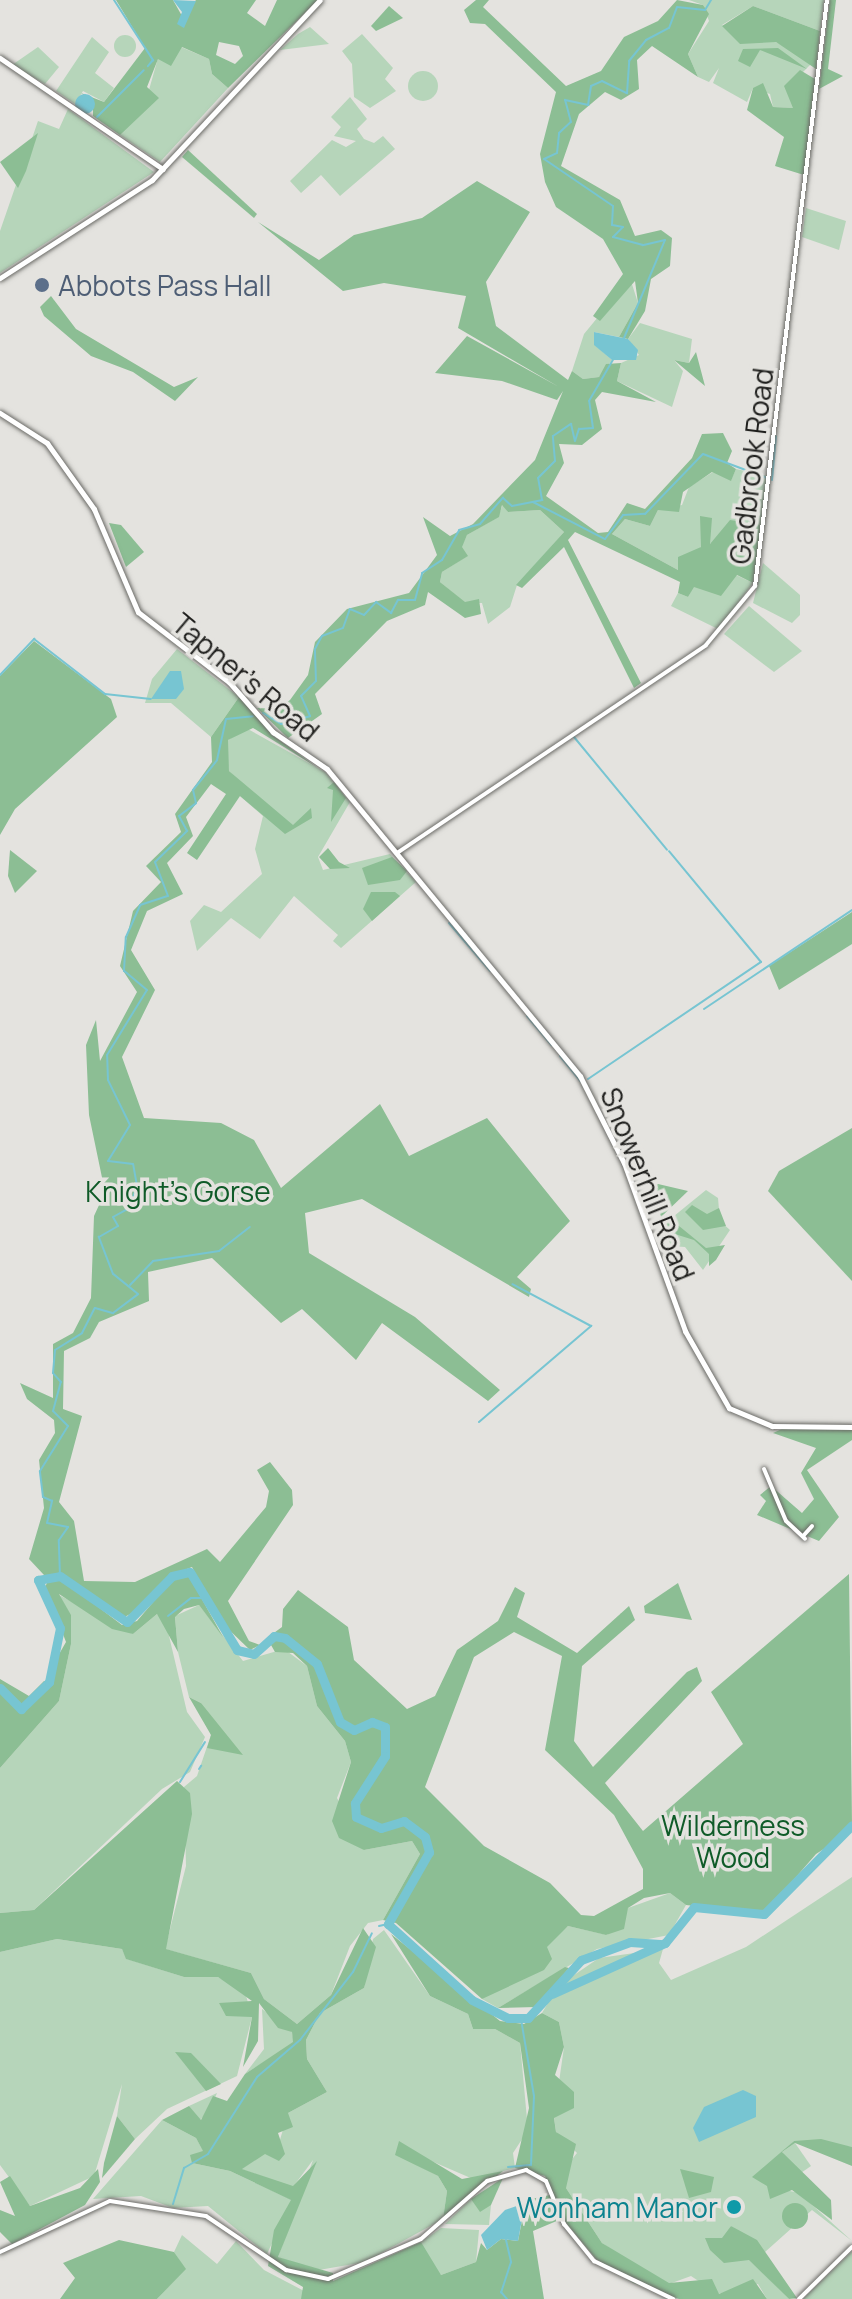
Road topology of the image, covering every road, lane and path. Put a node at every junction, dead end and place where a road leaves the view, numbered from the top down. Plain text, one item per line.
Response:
1 (320, 0) edge
2 (827, 0) edge
3 (0, 58) edge
4 (163, 169) junction
5 (0, 278) edge
6 (0, 413) edge
7 (397, 853) junction
8 (852, 1427) edge
9 (764, 1469) dead end
10 (812, 1526) dead end
11 (852, 2247) edge
12 (0, 2252) edge
13 (673, 2299) edge
14 (799, 2299) edge

1 - 4 street
2 - 7 street, Gadbrook Road
3 - 4 street
4 - 5 street
6 - 7 street, Tapner's Road
7 - 8 street, Snowerhill Road
9 - 10 street
11 - 14 street
12 - 13 street

